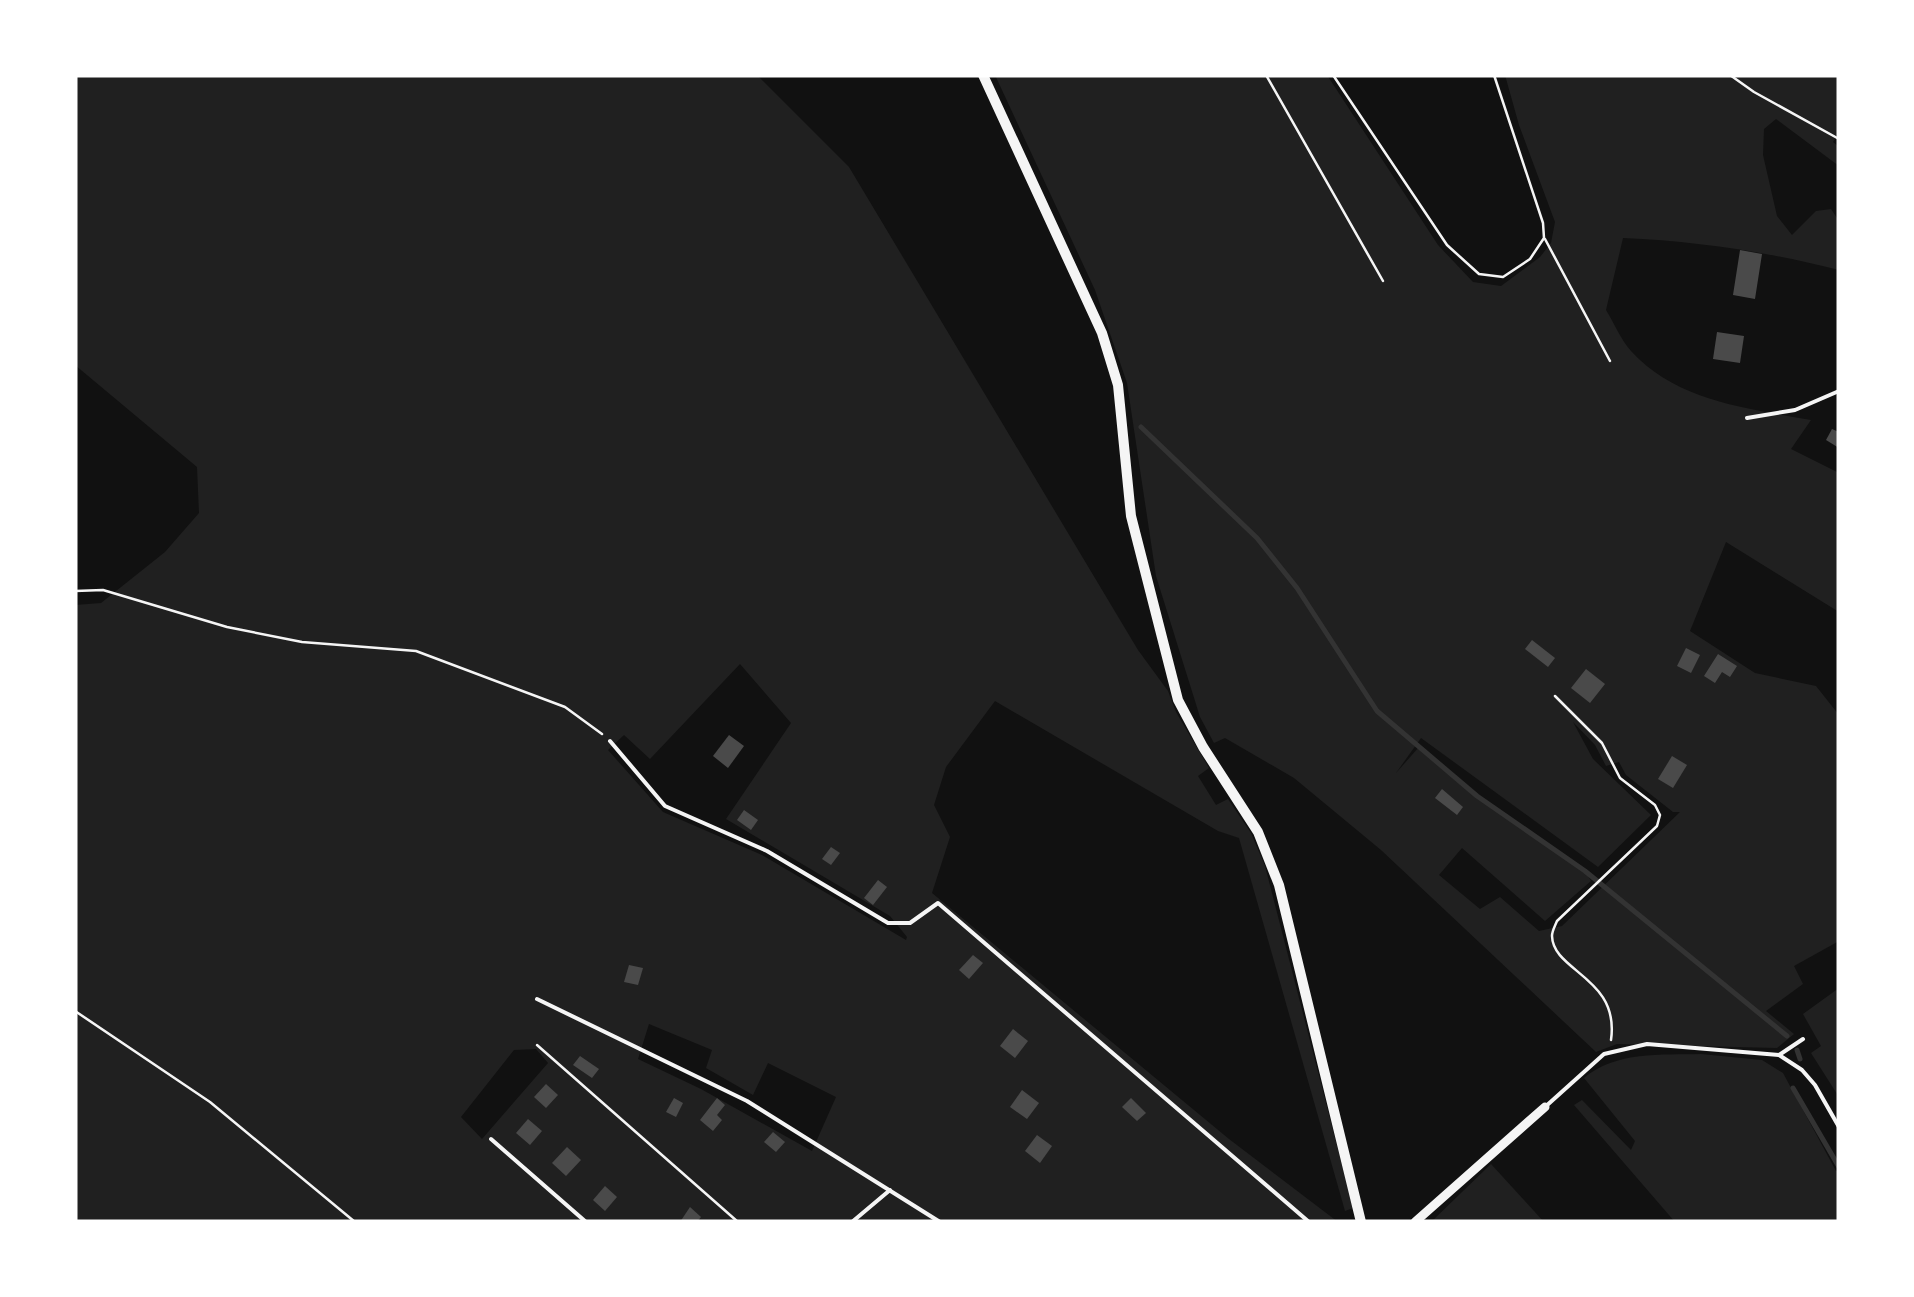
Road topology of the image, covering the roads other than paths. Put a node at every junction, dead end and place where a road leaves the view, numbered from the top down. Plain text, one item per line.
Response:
1 (983, 75) edge
2 (1839, 391) edge
3 (1747, 418) dead end
4 (610, 740) road end
5 (536, 999) dead end
6 (1803, 1038) dead end
7 (1779, 1055) junction
8 (1545, 1107) joint
9 (1839, 1127) edge
10 (491, 1139) dead end
11 (890, 1190) junction
12 (586, 1222) edge
13 (852, 1222) edge
14 (940, 1222) edge
15 (1309, 1222) edge
16 (1361, 1222) edge
17 (1415, 1222) edge

1 - 16 street
2 - 3 lane
4 - 15 lane
5 - 11 lane
6 - 7 lane
7 - 8 lane
7 - 9 lane
8 - 17 street
10 - 12 lane
11 - 13 lane
11 - 14 lane

